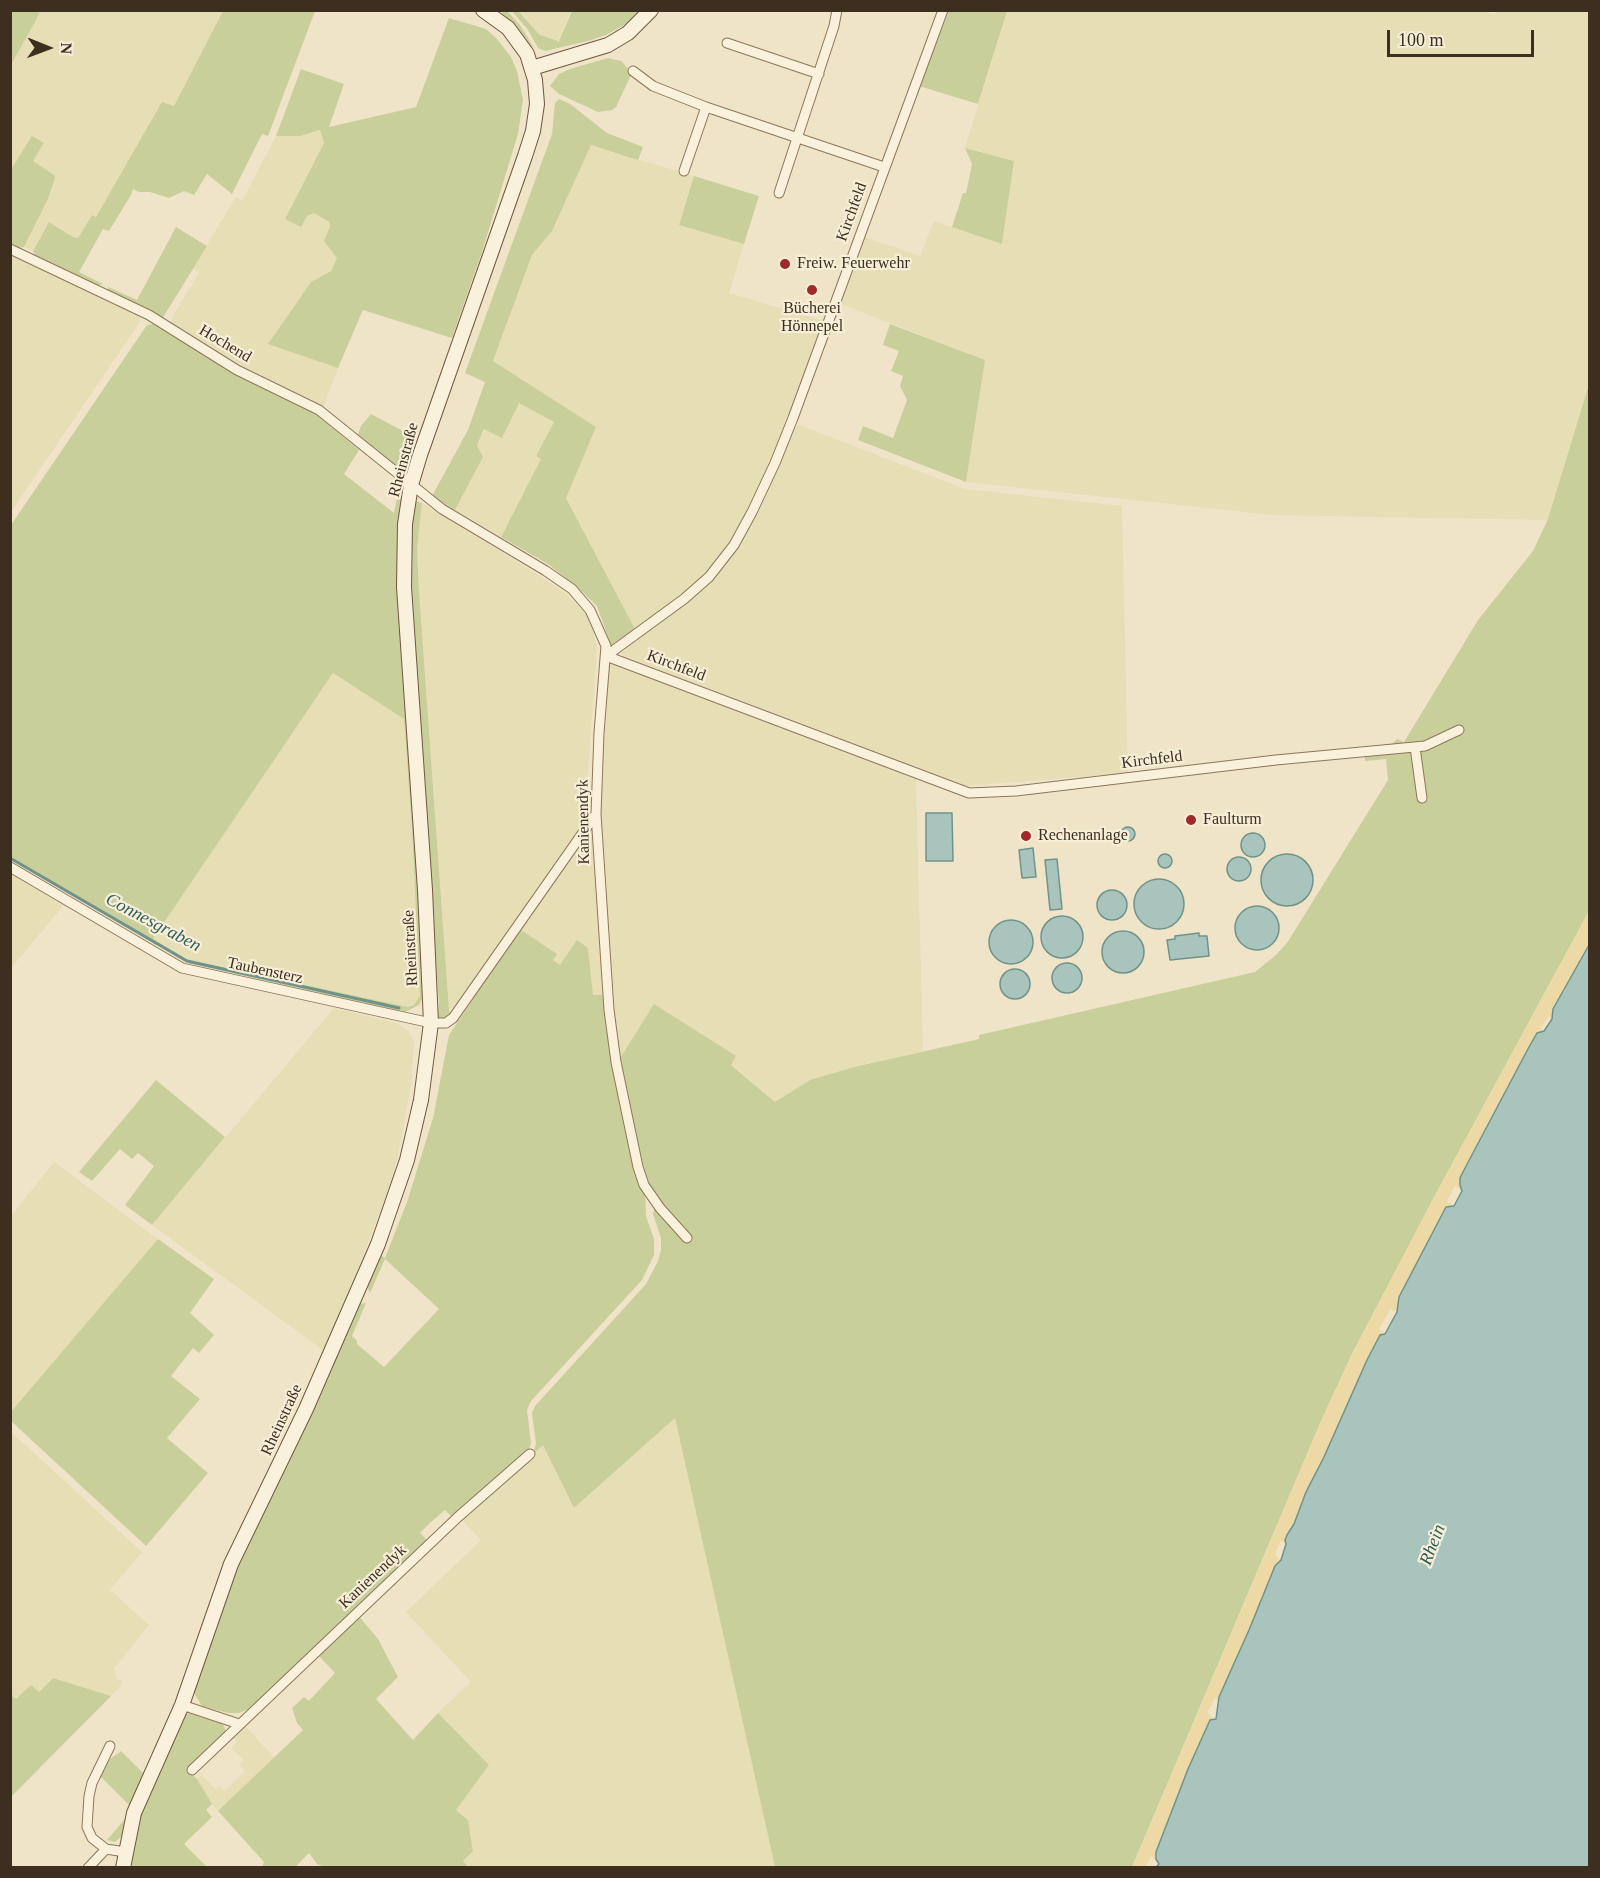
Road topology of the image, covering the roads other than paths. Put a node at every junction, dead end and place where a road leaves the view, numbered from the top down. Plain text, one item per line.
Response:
1 (483, 10) edge
2 (651, 10) edge
3 (837, 10) edge
4 (943, 10) edge
5 (727, 43) dead end
6 (532, 68) junction
7 (633, 71) dead end
8 (819, 74) junction
9 (706, 106) junction
10 (796, 137) junction
11 (884, 167) junction
12 (684, 171) dead end
13 (779, 192) dead end
14 (10, 249) edge
15 (411, 485) junction
16 (606, 656) junction
17 (1459, 730) dead end
18 (1415, 747) junction
19 (1422, 798) dead end
20 (596, 814) junction
21 (10, 867) edge
22 (431, 1023) junction
23 (687, 1238) dead end
24 (530, 1454) dead end
25 (182, 1705) junction
26 (239, 1724) junction
27 (110, 1746) dead end
28 (192, 1770) dead end
29 (106, 1849) junction
30 (125, 1852) junction
31 (88, 1868) edge
32 (123, 1868) edge

1 - 6 main road, Rheinstraße
2 - 6 main road
3 - 8 street
4 - 11 street, Kirchfeld
5 - 8 street
6 - 15 main road, Rheinstraße
7 - 9 street
8 - 10 street
9 - 10 street
9 - 12 street
10 - 11 street
10 - 13 street
11 - 16 street, Kirchfeld
14 - 15 street, Hochend
15 - 16 street, Kanienendyk
15 - 22 main road, Rheinstraße
16 - 18 street, Kirchfeld
16 - 20 street, Kanienendyk
17 - 18 street, Kirchfeld
18 - 19 street
20 - 22 street
20 - 23 street, Kanienendyk
21 - 22 street, Taubensterz
22 - 25 main road, Rheinstraße
24 - 26 street, Kanienendyk
25 - 26 street
25 - 30 main road, Rheinstraße
26 - 28 street, Kanienendyk
27 - 29 street
29 - 30 street
29 - 31 street
30 - 32 main road, Rheinstraße

